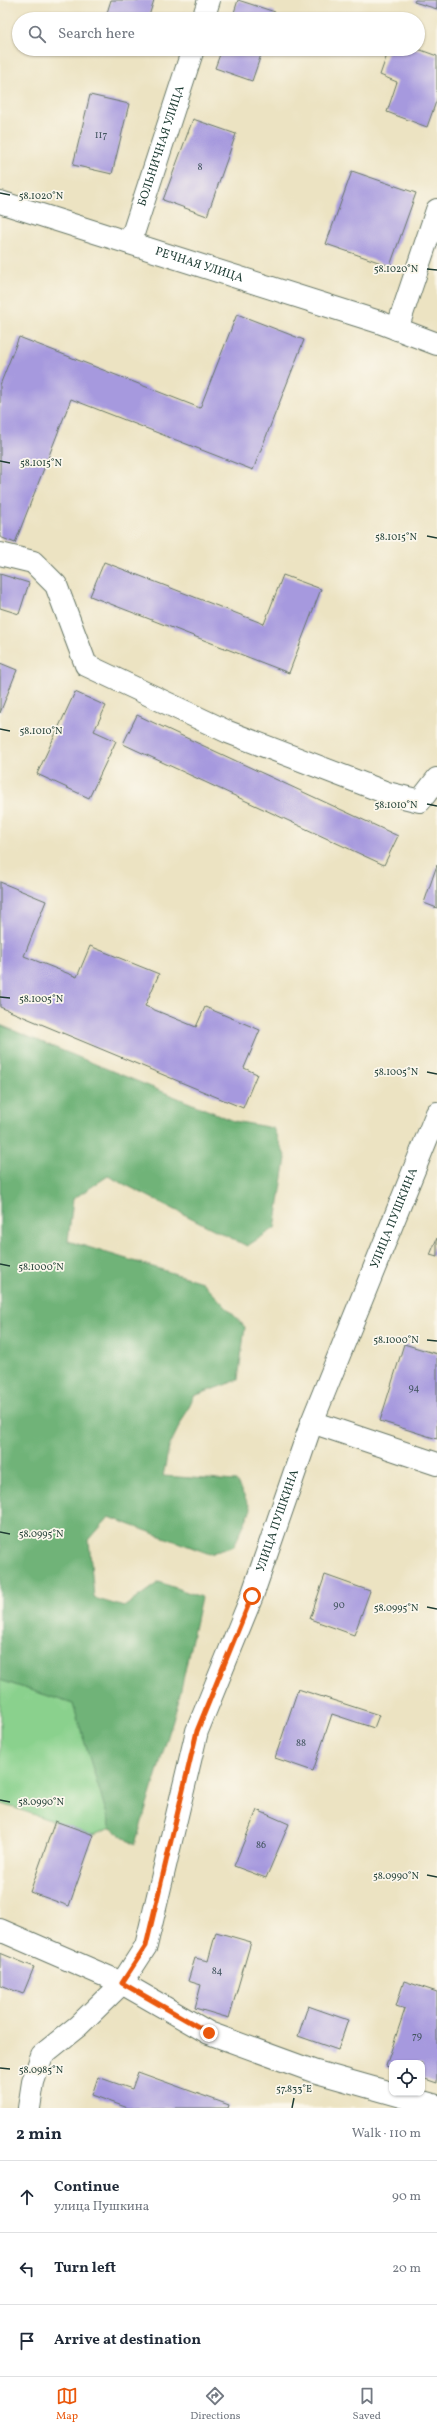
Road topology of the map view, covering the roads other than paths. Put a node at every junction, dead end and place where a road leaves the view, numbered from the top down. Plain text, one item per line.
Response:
1 (209, 0) edge
2 (205, 12) edge
3 (191, 56) edge
4 (0, 202) edge
5 (437, 210) edge
6 (130, 243) junction
7 (397, 329) junction
8 (437, 344) edge
9 (0, 554) edge
10 (437, 779) edge
11 (437, 1113) edge
12 (312, 1422) junction
13 (437, 1464) edge
14 (0, 1930) edge
15 (122, 1983) junction
16 (437, 2106) edge
17 (29, 2108) edge

1 - 2 street
3 - 6 street, БОЛЬНИЧНАЯ УЛИЦА
4 - 6 street, РЕЧНАЯ УЛИЦА
5 - 7 street
6 - 7 street, РЕЧНАЯ УЛИЦА
7 - 8 street, РЕЧНАЯ УЛИЦА
9 - 10 street
11 - 12 street, УЛИЦА ПУШКИНА
12 - 13 street
12 - 15 street, УЛИЦА ПУШКИНА
14 - 15 street
15 - 16 street
15 - 17 street, УЛИЦА ПУШКИНА

